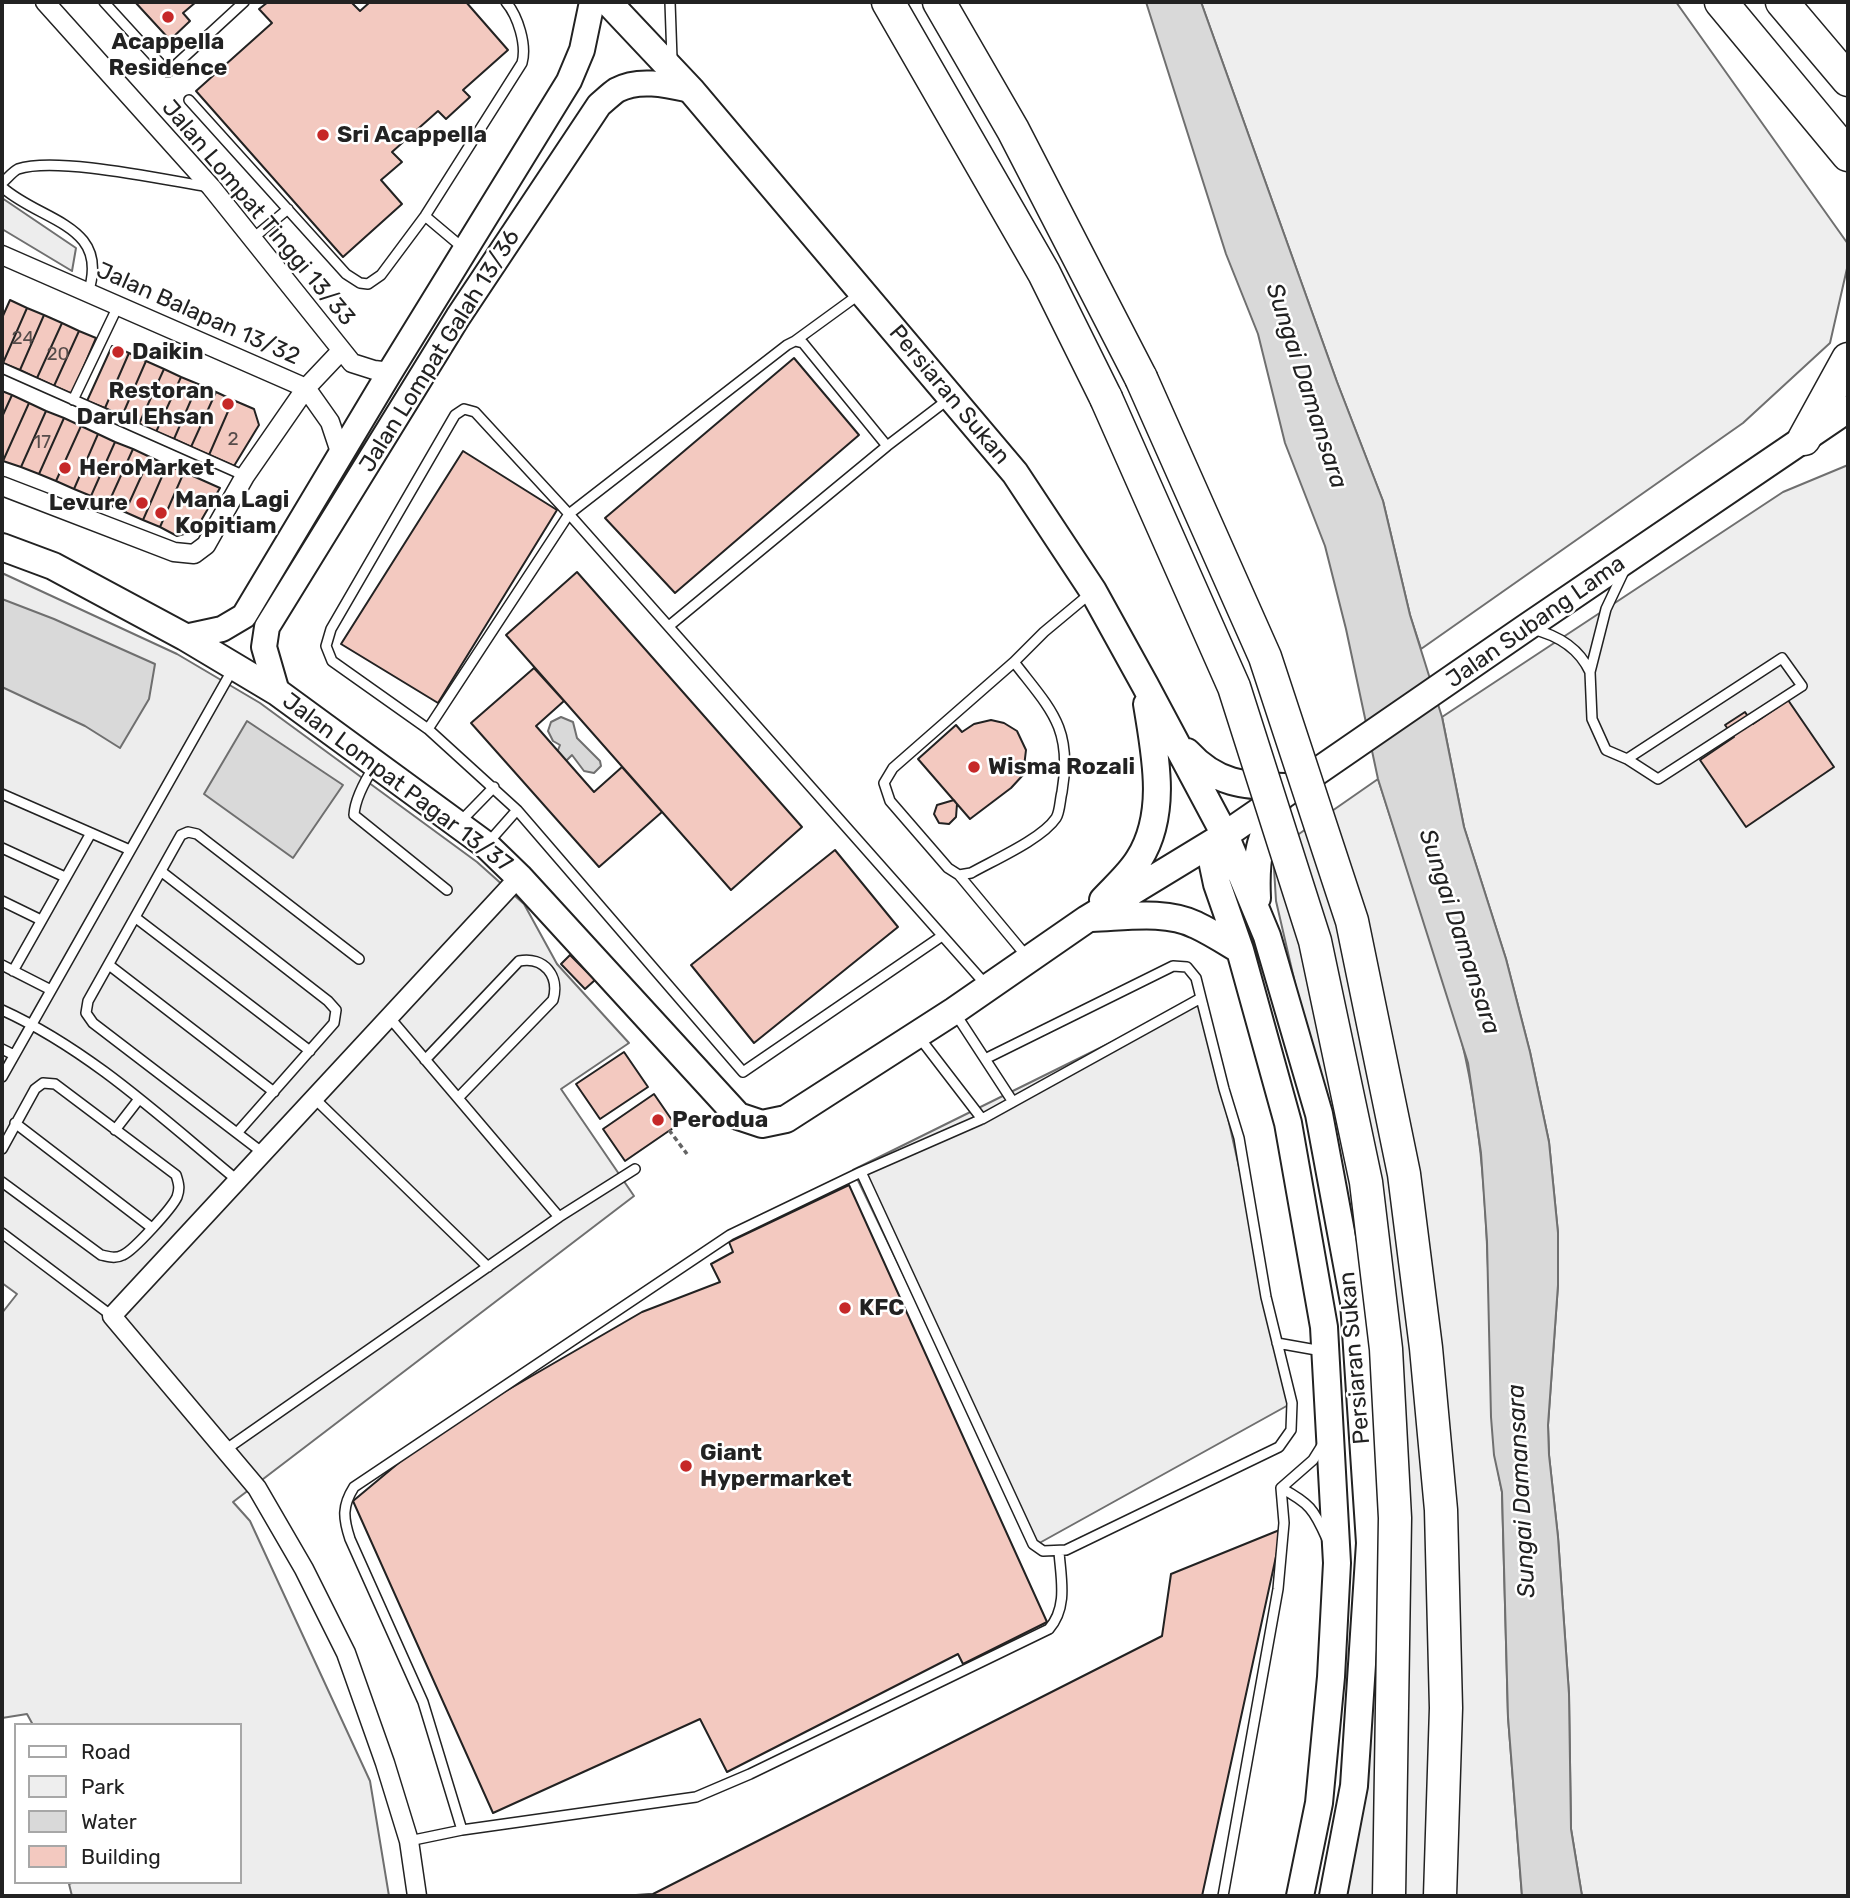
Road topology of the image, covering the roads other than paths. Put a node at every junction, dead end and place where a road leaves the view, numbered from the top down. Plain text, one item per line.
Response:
1 (45, 2) edge
2 (104, 2) edge
3 (244, 2) edge
4 (506, 2) edge
5 (592, 2) edge
6 (608, 2) edge
7 (670, 2) edge
8 (888, 2) edge
9 (939, 2) edge
10 (965, 2) edge
11 (1721, 2) edge
12 (1782, 2) edge
13 (673, 71) junction
14 (1848, 80) edge
15 (691, 90) junction
16 (189, 100) dead end
17 (1013, 130) junction
18 (1840, 144) edge
19 (1848, 177) edge
20 (2, 185) edge
21 (211, 187) junction
22 (288, 209) junction
23 (425, 216) junction
24 (252, 239) junction
25 (465, 249) junction
26 (2, 255) edge
27 (862, 292) junction
28 (88, 293) junction
29 (118, 306) junction
30 (458, 317) junction
31 (795, 341) junction
32 (341, 351) junction
33 (1848, 359) edge
34 (2, 368) edge
35 (390, 372) junction
36 (306, 388) junction
37 (952, 397) junction
38 (73, 400) junction
39 (1848, 409) edge
40 (1848, 433) edge
41 (1804, 439) junction
42 (887, 446) junction
43 (341, 455) junction
44 (245, 475) junction
45 (2, 486) edge
46 (569, 514) junction
47 (2, 547) edge
48 (1631, 556) junction
49 (1093, 591) junction
50 (669, 626) junction
51 (1524, 629) junction
52 (185, 637) junction
53 (1014, 662) junction
54 (234, 667) junction
55 (1590, 672) junction
56 (1145, 685) junction
57 (277, 692) junction
58 (428, 729) junction
59 (1170, 732) junction
60 (1628, 760) junction
61 (376, 764) junction
62 (494, 787) junction
63 (1287, 792) junction
64 (2, 794) edge
65 (517, 810) junction
66 (458, 824) junction
67 (90, 833) junction
68 (1225, 835) junction
69 (486, 845) junction
70 (2, 848) edge
71 (130, 850) junction
72 (162, 872) junction
73 (959, 875) junction
74 (65, 877) junction
75 (519, 877) junction
76 (447, 890) dead end
77 (2, 901) edge
78 (1258, 914) junction
79 (136, 918) junction
80 (1087, 919) junction
81 (41, 920) junction
82 (943, 936) junction
83 (1240, 950) junction
84 (359, 959) dead end
85 (1029, 959) junction
86 (2, 965) edge
87 (109, 965) junction
88 (13, 971) junction
89 (989, 987) junction
90 (51, 990) junction
91 (1201, 998) junction
92 (2, 1010) edge
93 (954, 1011) junction
94 (389, 1017) junction
95 (32, 1024) junction
96 (918, 1035) junction
97 (2, 1049) edge
98 (310, 1051) junction
99 (14, 1055) junction
100 (985, 1059) junction
101 (425, 1060) junction
102 (2, 1077) edge
103 (274, 1092) junction
104 (314, 1098) junction
105 (458, 1098) junction
106 (139, 1100) junction
107 (1013, 1102) junction
108 (982, 1119) junction
109 (15, 1123) junction
110 (115, 1130) junction
111 (237, 1133) junction
112 (2, 1149) edge
113 (263, 1153) junction
114 (635, 1169) dead end
115 (861, 1172) junction
116 (237, 1180) junction
117 (2, 1182) edge
118 (559, 1217) junction
119 (152, 1227) junction
120 (2, 1233) edge
121 (488, 1267) junction
122 (111, 1316) junction
123 (1277, 1343) junction
124 (1324, 1351) junction
125 (1329, 1425) junction
126 (225, 1450) junction
127 (1281, 1488) junction
128 (1059, 1552) junction
129 (1337, 1563) junction
130 (461, 1830) junction
131 (409, 1842) junction
132 (417, 1896) edge
133 (1223, 1896) edge
134 (1300, 1896) edge
135 (1333, 1896) edge
136 (1389, 1896) edge
137 (1440, 1896) edge

1 - 21 street, Jalan Lompat Tinggi 13/33
2 - 3 lane
4 - 23 lane
5 - 25 street, Jalan Lompat Galah 13/36
6 - 13 main road, Persiaran Sukan
7 - 13 lane
8 - 136 highway, bridge
9 - 17 highway
10 - 17 highway
11 - 18 highway
12 - 14 highway
13 - 15 main road, Persiaran Sukan
15 - 27 main road, Persiaran Sukan
15 - 30 street, Jalan Lompat Galah 13/36
16 - 22 lane
17 - 137 highway, bridge
18 - 19 highway
20 - 21 lane
20 - 28 lane
21 - 24 street, Jalan Lompat Tinggi 13/33
22 - 23 lane
22 - 24 lane
23 - 25 lane
24 - 32 street, Jalan Lompat Tinggi 13/33
25 - 30 street
25 - 35 street, Jalan Lompat Galah 13/36
26 - 28 street, Jalan Balapan 13/32
27 - 31 lane
27 - 37 main road, Persiaran Sukan
28 - 29 street, Jalan Balapan 13/32
29 - 36 street, Jalan Balapan 13/32
29 - 38 lane
30 - 57 street, Jalan Lompat Galah 13/36
31 - 42 lane
31 - 46 lane
32 - 35 street, Jalan Lompat Tinggi 13/33
32 - 36 street
33 - 41 highway
34 - 38 lane
35 - 43 street, Jalan Lompat Galah 13/36
36 - 43 street, Jalan Balapan 13/32
36 - 44 street
37 - 42 lane
37 - 49 main road, Persiaran Sukan
38 - 44 lane
39 - 41 main road, Jalan Subang Lama
40 - 41 main road
41 - 48 main road, Jalan Subang Lama
42 - 50 lane
43 - 52 street, Jalan Lompat Galah 13/36
44 - 45 street
46 - 50 lane
46 - 58 lane
46 - 58 lane
47 - 52 main road, Jalan Lompat Pagar 13/37
48 - 51 main road, Jalan Subang Lama
48 - 55 lane
49 - 53 lane
49 - 56 main road, Persiaran Sukan
50 - 82 lane
51 - 55 lane
51 - 63 main road, Jalan Subang Lama
52 - 54 main road, Jalan Lompat Pagar 13/37
53 - 73 lane
53 - 73 lane
54 - 57 main road, Jalan Lompat Pagar 13/37
54 - 71 lane
55 - 60 lane
56 - 59 main road, Persiaran Sukan
56 - 80 main road
57 - 61 main road, Jalan Lompat Pagar 13/37
58 - 62 lane
59 - 63 main road
59 - 68 main road, Persiaran Sukan
60 - 60 lane
61 - 66 main road, Jalan Lompat Pagar 13/37
61 - 76 lane
62 - 65 lane
62 - 66 lane
63 - 68 main road, Jalan Subang Lama
63 - 78 main road
64 - 67 lane
65 - 69 lane
65 - 82 lane
66 - 69 main road, Jalan Lompat Pagar 13/37
67 - 71 lane
67 - 74 lane
68 - 78 main road, Persiaran Sukan
68 - 80 main road, Jalan Subang Lama
68 - 83 main road, Persiaran Sukan
69 - 75 main road, Jalan Lompat Pagar 13/37
70 - 74 lane
71 - 90 lane
72 - 79 lane
72 - 84 lane
72 - 98 lane
73 - 85 lane
74 - 81 lane
75 - 94 street
75 - 96 main road, Jalan Lompat Pagar 13/37
77 - 81 lane
78 - 135 main road, Persiaran Sukan
79 - 87 lane
79 - 98 lane
80 - 83 main road
80 - 85 main road
81 - 88 lane
82 - 89 lane
83 - 124 main road, Persiaran Sukan
85 - 89 main road
86 - 88 lane
87 - 103 lane
87 - 111 lane
88 - 90 lane
89 - 93 main road
90 - 95 lane
91 - 100 lane
91 - 107 lane
91 - 123 lane
92 - 95 lane
93 - 96 main road
93 - 100 lane
94 - 101 lane
94 - 104 street
95 - 99 lane
95 - 106 lane
96 - 108 lane
97 - 99 lane
98 - 103 lane
99 - 102 lane
100 - 107 lane
101 - 105 lane
101 - 105 lane
103 - 111 lane
104 - 113 street
104 - 121 lane
105 - 118 lane
106 - 110 lane
106 - 116 lane
107 - 108 lane
108 - 115 lane
109 - 110 lane
109 - 112 lane
109 - 119 lane
110 - 119 lane
111 - 113 lane
113 - 116 street
114 - 118 lane
115 - 128 lane
115 - 130 lane
116 - 122 street
117 - 119 lane
118 - 121 lane
120 - 122 lane
121 - 126 lane
122 - 126 street
123 - 124 lane
123 - 128 lane
124 - 125 main road, Persiaran Sukan
125 - 127 lane
125 - 129 main road, Persiaran Sukan
126 - 131 street
127 - 129 lane
127 - 133 lane
128 - 130 lane
129 - 134 main road, Persiaran Sukan
130 - 131 lane
131 - 132 street

